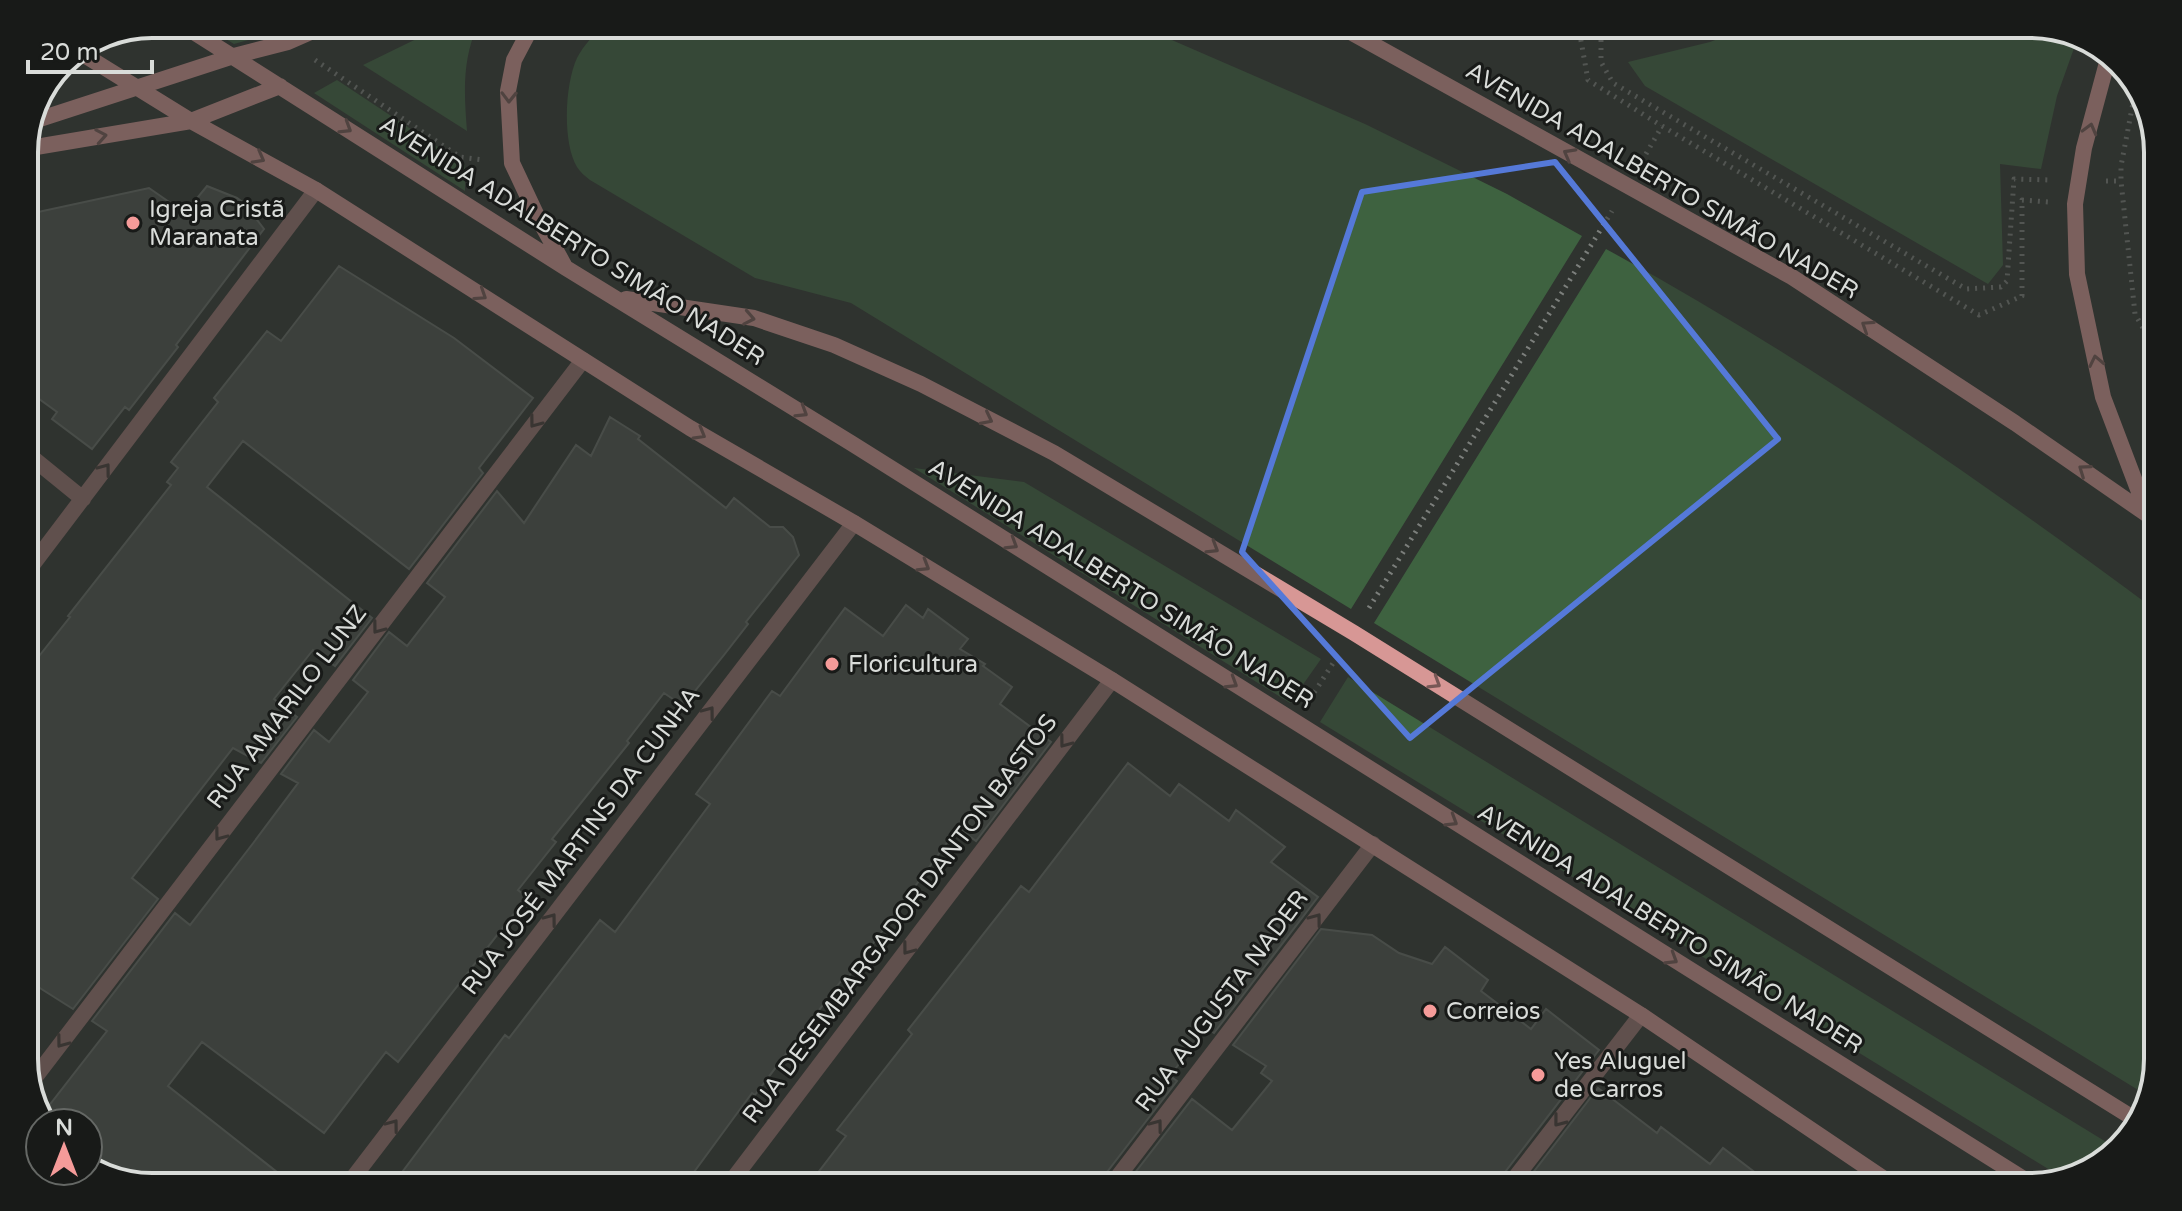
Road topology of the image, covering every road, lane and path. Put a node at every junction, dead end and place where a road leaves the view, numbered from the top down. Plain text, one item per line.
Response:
1 (204, 38) edge
2 (297, 38) edge
3 (526, 38) edge
4 (1361, 38) edge
5 (1580, 38) edge
6 (1601, 38) edge
7 (288, 42) junction
8 (234, 56) junction
9 (89, 58) edge
10 (2106, 67) edge
11 (280, 86) junction
12 (137, 88) junction
13 (2133, 103) edge
14 (44, 118) edge
15 (191, 121) junction
16 (1662, 126) junction
17 (38, 147) edge
18 (512, 163) junction
19 (2014, 179) dead end
20 (1627, 187) junction
21 (316, 190) junction
22 (2075, 204) junction
23 (566, 268) junction
24 (616, 298) junction
25 (2144, 330) edge
26 (583, 360) junction
27 (38, 462) edge
28 (2144, 496) edge
29 (83, 499) junction
30 (2144, 512) edge
31 (854, 523) junction
32 (38, 558) edge
33 (1354, 633) junction
34 (1112, 680) junction
35 (1294, 722) junction
36 (1373, 844) junction
37 (1641, 1015) junction
38 (39, 1073) edge
39 (2129, 1116) edge
40 (357, 1173) edge
41 (738, 1173) edge
42 (1121, 1173) edge
43 (1519, 1173) edge
44 (1875, 1173) edge
45 (2014, 1173) edge

1 - 8 main road, AVENIDA ADALBERTO SIMÃO NADER
2 - 7 main road
3 -> 18 main road
20 -> 4 main road, AVENIDA ADALBERTO SIMÃO NADER
5 - 16 path
6 - 19 path
7 - 8 main road
7 - 18 path
8 - 11 main road, AVENIDA ADALBERTO SIMÃO NADER
8 - 12 main road
9 - 12 main road
22 -> 10 main road
11 - 15 main road
11 -> 23 main road, AVENIDA ADALBERTO SIMÃO NADER
12 - 14 main road
12 - 15 main road
13 - 25 path
17 -> 15 main road
15 -> 21 main road
16 - 20 path
16 - 22 path
18 - 23 main road
30 -> 20 main road, AVENIDA ADALBERTO SIMÃO NADER
20 - 33 path
21 -> 26 main road
29 -> 21 street
28 -> 22 main road
23 - 24 main road, AVENIDA ADALBERTO SIMÃO NADER
24 -> 33 main road
24 -> 35 main road, AVENIDA ADALBERTO SIMÃO NADER
26 -> 31 main road
26 -> 38 street, RUA AMARILO LUNZ
27 - 29 street
29 - 32 street
31 -> 34 main road
40 -> 31 street, RUA JOSÉ MARTINS DA CUNHA
33 - 35 path
33 -> 39 main road
34 - 36 main road
34 -> 41 street, RUA DESEMBARGADOR DANTON BASTOS
35 -> 45 main road, AVENIDA ADALBERTO SIMÃO NADER
36 - 37 main road
42 -> 36 street, RUA AUGUSTA NADER
37 -> 43 street
37 - 44 main road

